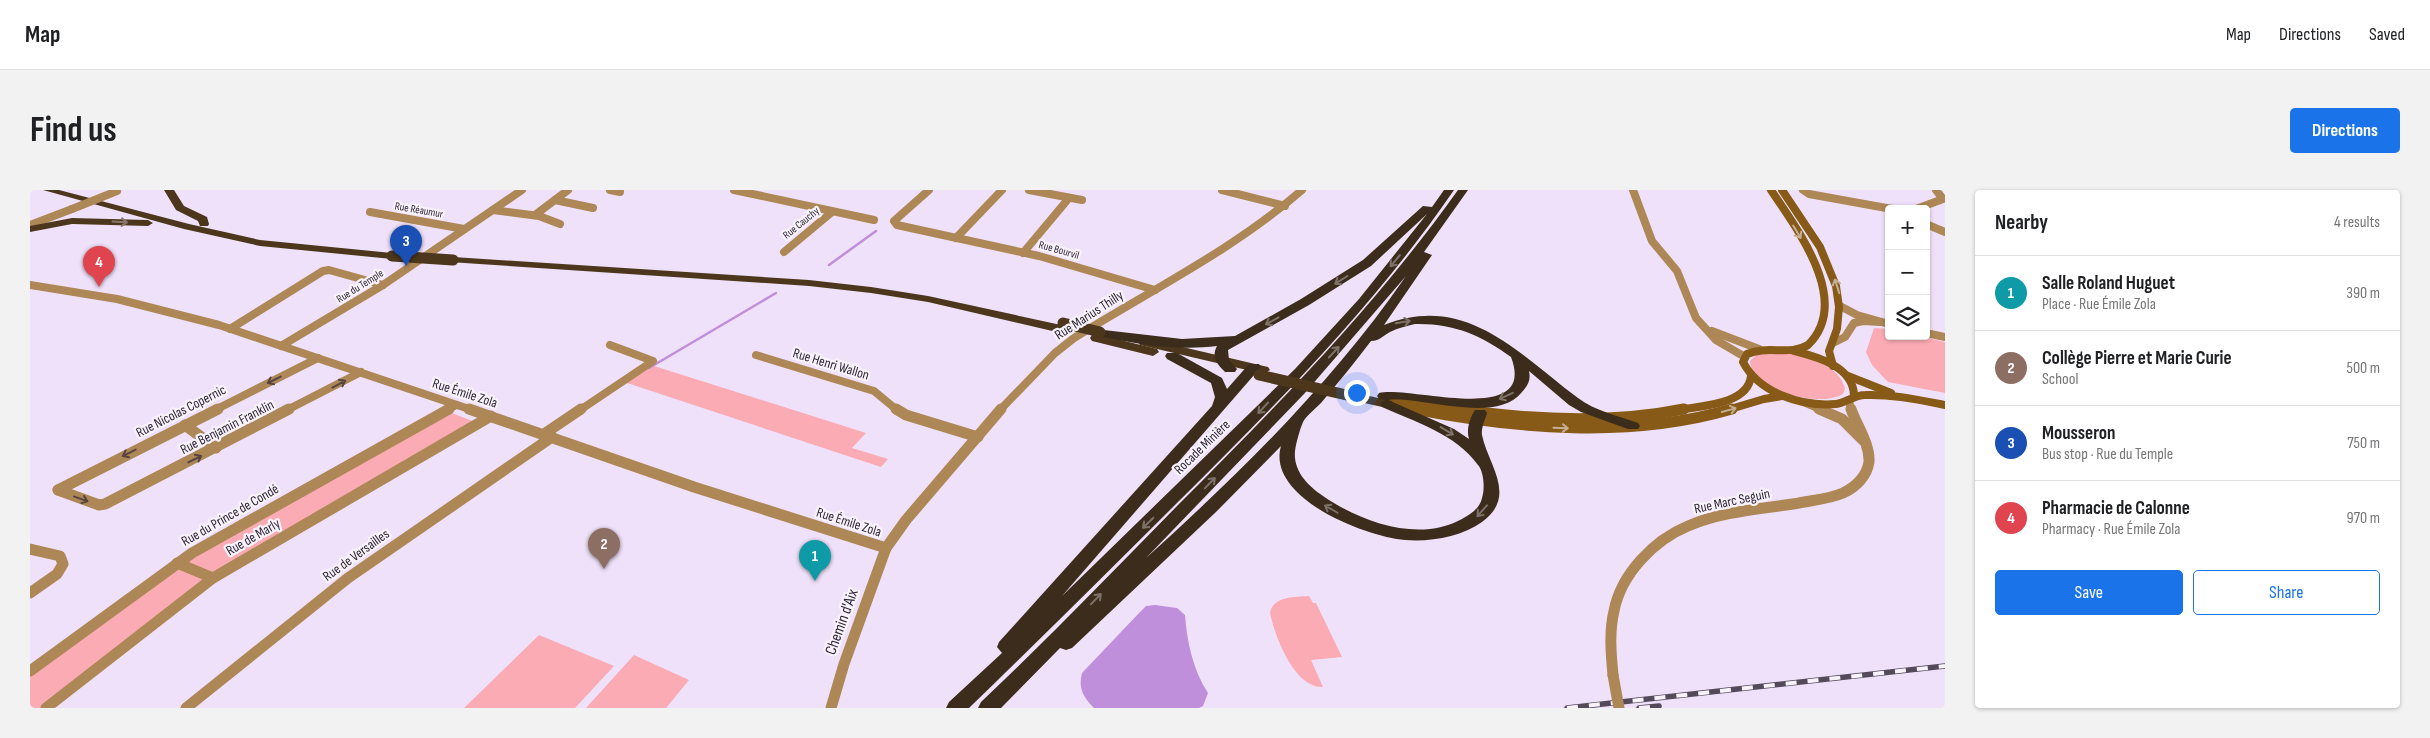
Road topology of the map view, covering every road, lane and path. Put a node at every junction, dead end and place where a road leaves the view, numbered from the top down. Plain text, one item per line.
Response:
1 (48, 190) edge
2 (71, 190) edge
3 (118, 190) edge
4 (169, 190) edge
5 (522, 190) edge
6 (568, 190) edge
7 (610, 190) edge
8 (734, 190) edge
9 (929, 190) edge
10 (1002, 190) edge
11 (1029, 190) edge
12 (1222, 190) edge
13 (1302, 190) edge
14 (1463, 190) edge
15 (1633, 190) edge
16 (1771, 190) edge
17 (1782, 190) edge
18 (1936, 190) edge
19 (620, 192) dead end
20 (1806, 192) edge
21 (1069, 198) junction
22 (1449, 198) edge
23 (555, 200) junction
24 (1082, 200) dead end
25 (1928, 205) edge
26 (1285, 206) junction
27 (593, 208) dead end
28 (1885, 208) edge
29 (70, 210) junction
30 (493, 210) junction
31 (370, 212) dead end
32 (832, 212) junction
33 (535, 216) junction
34 (30, 219) edge
35 (46, 219) junction
36 (874, 220) dead end
37 (72, 221) junction
38 (204, 224) junction
39 (560, 224) dead end
40 (30, 225) edge
41 (1930, 226) edge
42 (188, 227) junction
43 (30, 229) edge
44 (464, 229) junction
45 (1945, 232) edge
46 (956, 238) junction
47 (784, 252) dead end
48 (1023, 253) junction
49 (396, 254) junction
50 (456, 258) joint
51 (30, 285) edge
52 (382, 285) junction
53 (1156, 290) junction
54 (1840, 306) junction
55 (1884, 323) edge
56 (1702, 326) junction
57 (230, 329) junction
58 (1930, 334) edge
59 (1098, 335) junction
60 (1238, 338) junction
61 (1945, 338) edge
62 (1833, 342) junction
63 (1361, 344) junction
64 (610, 345) dead end
65 (281, 346) junction
66 (1759, 349) junction
67 (1786, 349) junction
68 (756, 355) dead end
69 (1172, 356) junction
70 (1518, 357) junction
71 (1745, 357) junction
72 (318, 358) junction
73 (1226, 364) junction
74 (1833, 366) junction
75 (361, 372) junction
76 (1256, 372) junction
77 (1846, 375) junction
78 (1751, 376) junction
79 (1784, 396) junction
80 (1852, 398) junction
81 (1906, 398) junction
82 (1385, 400) junction
83 (1804, 402) junction
84 (456, 405) junction
85 (1945, 405) edge
86 (1217, 410) junction
87 (491, 416) junction
88 (1479, 417) junction
89 (1609, 418) junction
90 (1298, 420) junction
91 (185, 425) junction
92 (1632, 426) junction
93 (548, 435) junction
94 (978, 437) junction
95 (1863, 440) junction
96 (216, 448) junction
97 (1488, 466) junction
98 (105, 504) joint
99 (30, 548) edge
100 (886, 548) junction
101 (177, 563) junction
102 (214, 578) junction
103 (30, 593) edge
104 (30, 670) edge
105 (993, 703) edge
106 (46, 708) edge
107 (186, 708) edge
108 (831, 708) edge
109 (954, 708) edge
110 (1619, 708) edge

1 - 42 highway
2 - 38 highway
3 - 29 street, bridge
4 - 38 highway
5 - 30 street, Rue du Temple
6 - 23 street
7 - 19 street
8 - 32 street
9 - 46 street, Rue Bourvil
10 - 46 street
11 - 21 street
12 - 26 street
13 - 26 street, Rue Marius Thilly
14 - 22 highway, Rocade Minière
15 - 56 street
16 -> 67 main road
54 -> 17 main road
18 - 25 street
20 - 28 street
21 - 24 street
21 - 48 street
22 -> 60 highway
22 - 63 highway
105 -> 22 highway, Rocade Minière
22 -> 109 highway, Rocade Minière
23 - 27 street
23 - 33 street
26 - 53 street, Rue Marius Thilly
29 - 35 street
29 - 37 highway
30 - 33 street
30 - 44 street, Rue du Temple
31 - 44 street, Rue Réaumur
32 - 36 street
32 - 47 street, Rue Cauchy
33 - 39 street
34 - 35 highway
35 - 40 street
37 -> 42 highway
37 - 43 highway
38 - 49 highway
41 - 45 street
42 - 49 highway
44 - 52 street, Rue du Temple
46 - 48 street, Rue Bourvil
48 - 53 street, Rue Bourvil
49 - 50 highway, bridge
50 - 59 highway
51 - 57 street, Rue Émile Zola
52 - 57 street
52 - 65 street, Rue du Temple
53 - 94 street, Rue Marius Thilly
54 - 55 street
54 - 62 main road
55 - 62 street
56 - 66 street
56 - 71 street
57 - 65 street, Rue Émile Zola
58 - 61 street
59 - 60 highway
59 - 69 highway
59 - 73 highway
60 - 73 highway
62 - 74 main road
63 -> 70 highway
63 - 90 highway
64 - 93 street, Rue de Versailles
65 - 72 street, Rue Émile Zola
66 - 67 main road
66 - 71 main road
67 - 74 main road
68 - 94 street, Rue Henri Wallon
69 - 73 highway
69 - 86 highway
70 -> 82 highway
70 - 89 highway
71 - 78 main road
72 - 75 street, Rue Émile Zola
72 -> 91 street, Rue Nicolas Copernic
73 - 76 highway
74 - 77 main road
75 - 84 street, Rue Émile Zola
96 -> 75 street, Rue Benjamin Franklin
76 - 82 highway, bridge
76 - 86 highway
77 - 80 main road
77 - 81 main road
78 - 79 main road
78 - 89 main road
79 - 83 main road
92 -> 79 main road
80 - 81 main road
80 - 83 main road
80 - 95 street, Rue Marc Seguin
81 - 85 main road
82 - 88 main road
82 -> 97 highway
83 - 95 street
84 - 87 street, Rue Émile Zola
84 - 101 street, Rue du Prince de Condé
86 - 109 highway
87 - 93 street, Rue Émile Zola
87 - 102 street, Rue de Marly
88 - 89 main road
88 -> 92 main road
88 - 97 highway
89 - 92 highway
97 -> 90 highway
90 - 105 highway
91 - 96 street
91 -> 98 street, Rue Nicolas Copernic
93 - 100 street, Rue Émile Zola
93 - 107 street, Rue de Versailles
94 - 100 street, Rue Marius Thilly
95 - 110 street, Rue Marc Seguin, bridge
98 -> 96 street, Rue Benjamin Franklin
99 - 103 street
100 - 108 street, Chemin d'Aix
101 - 102 street
101 - 104 street, Rue du Prince de Condé
102 - 106 street, Rue de Marly

